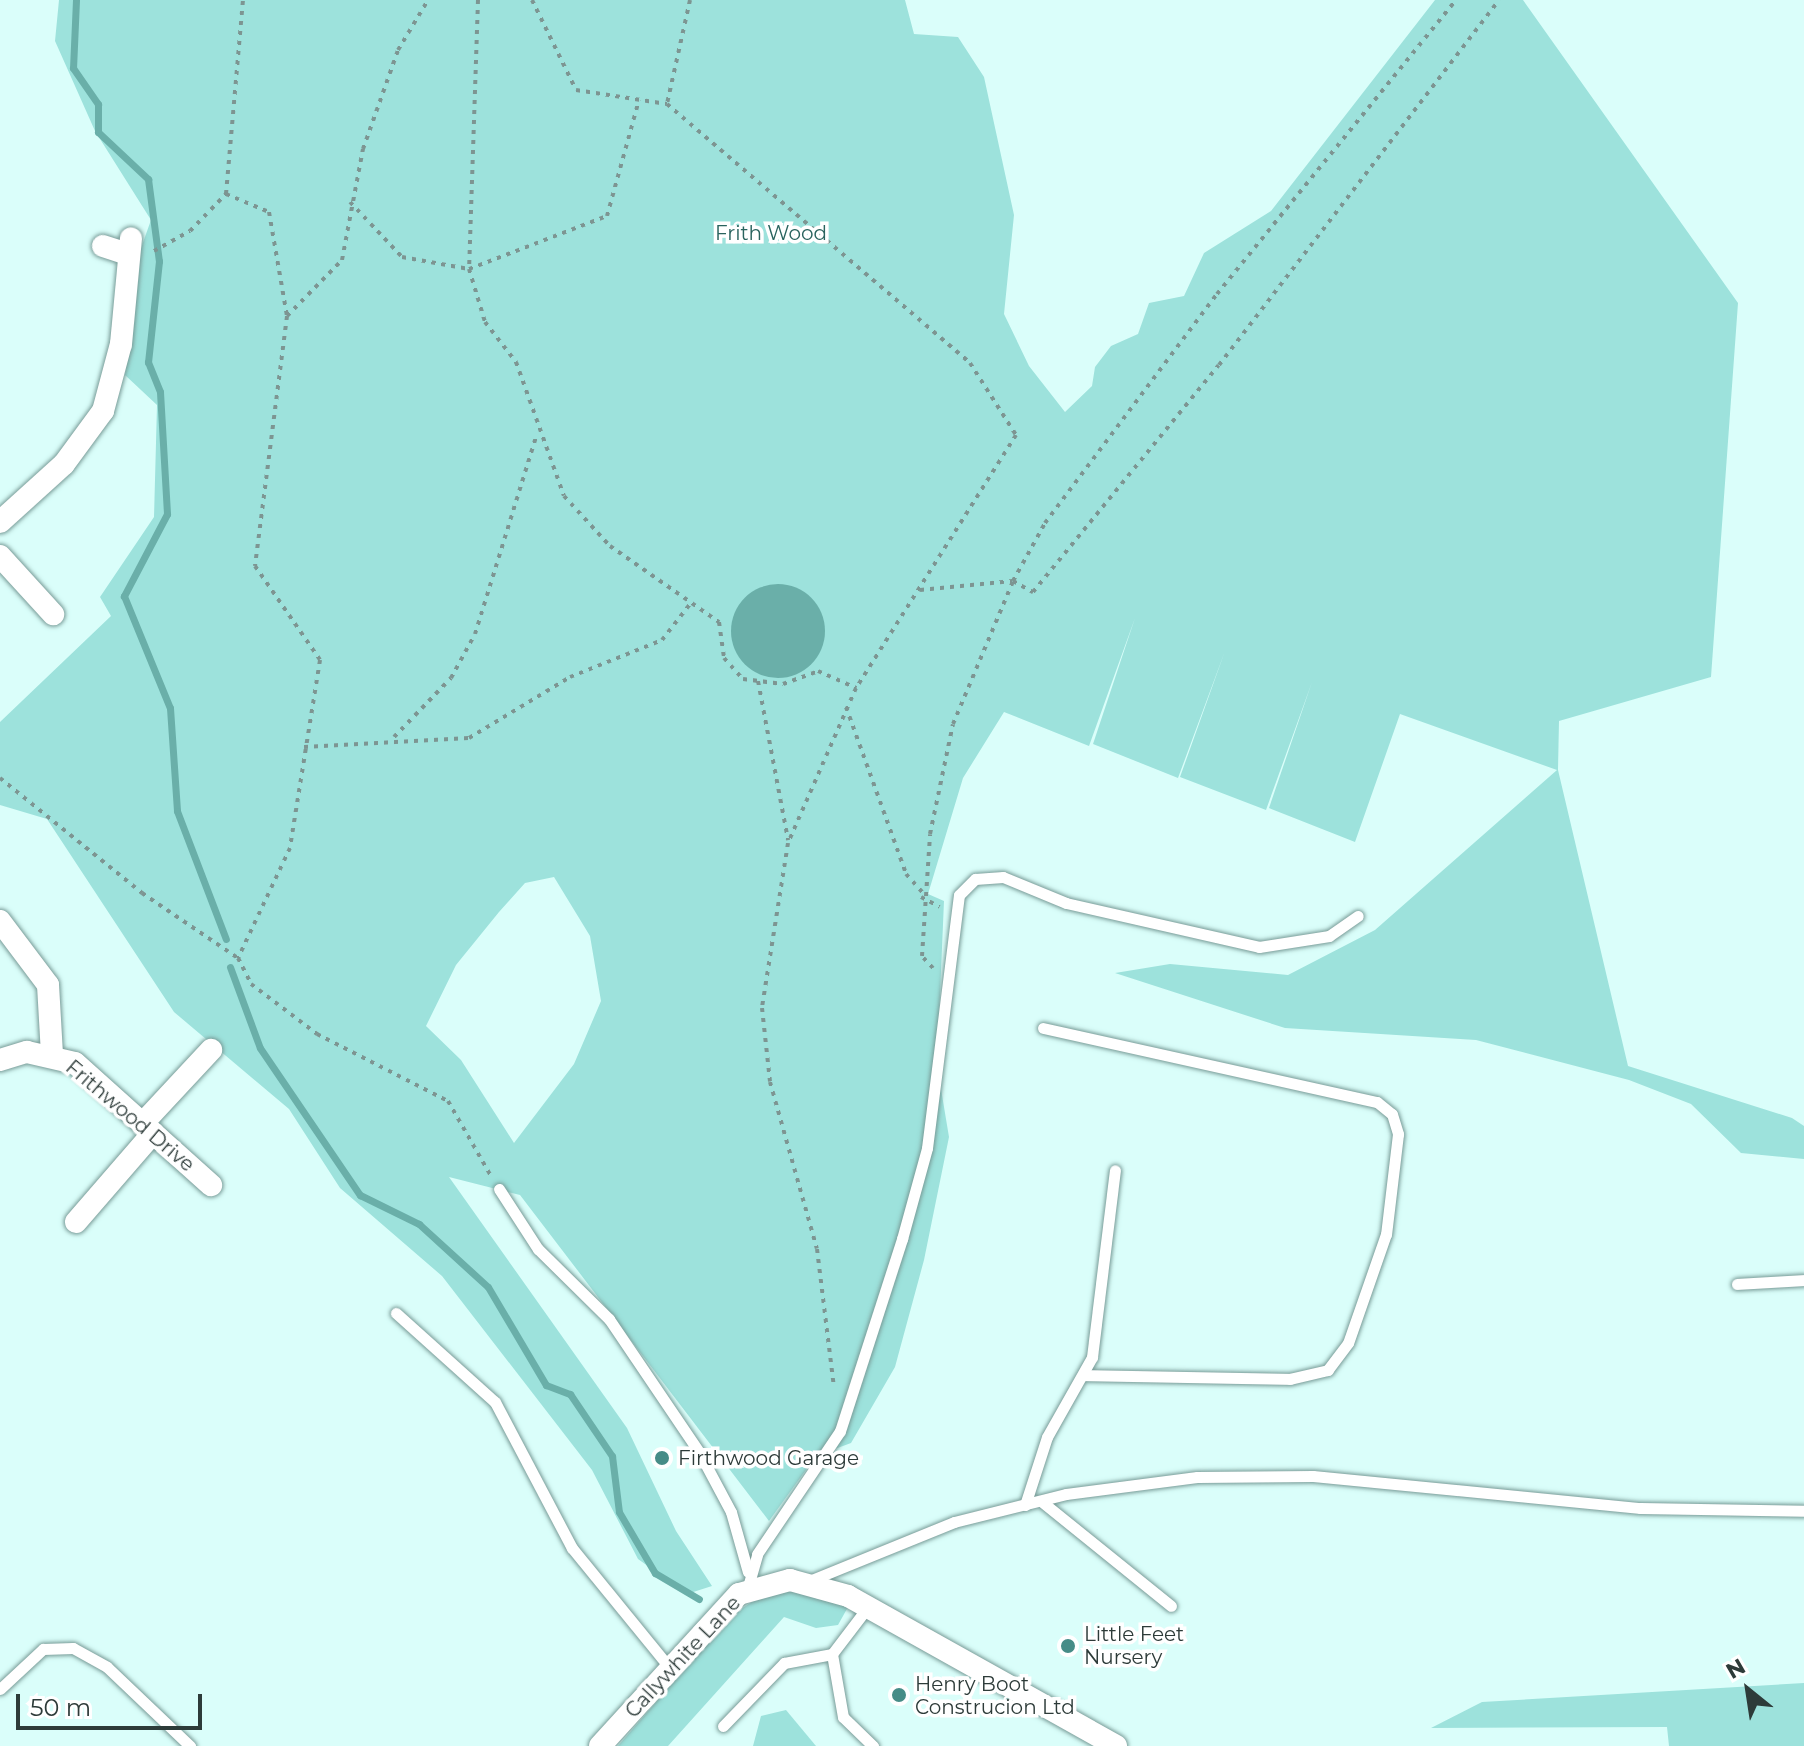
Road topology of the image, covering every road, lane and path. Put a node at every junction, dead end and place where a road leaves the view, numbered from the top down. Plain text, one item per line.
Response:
1 (243, 0) edge
2 (428, 0) edge
3 (478, 0) edge
4 (532, 0) edge
5 (690, 0) edge
6 (1456, 0) edge
7 (1499, 0) edge
8 (639, 100) junction
9 (667, 104) junction
10 (226, 194) junction
11 (350, 202) junction
12 (103, 246) dead end
13 (151, 253) dead end
14 (469, 269) junction
15 (287, 316) junction
16 (537, 435) junction
17 (0, 522) edge
18 (0, 556) edge
19 (1013, 581) junction
20 (920, 590) junction
21 (690, 604) junction
22 (54, 613) dead end
23 (758, 681) junction
24 (856, 688) junction
25 (846, 707) junction
26 (393, 738) junction
27 (304, 747) junction
28 (2, 780) edge
29 (788, 843) junction
30 (922, 892) junction
31 (1358, 916) dead end
32 (0, 921) edge
33 (238, 958) junction
34 (949, 984) junction
35 (1043, 1028) dead end
36 (211, 1050) dead end
37 (52, 1054) junction
38 (0, 1060) edge
39 (148, 1128) junction
40 (1115, 1170) dead end
41 (211, 1185) dead end
42 (499, 1189) joint
43 (76, 1222) dead end
44 (1804, 1280) edge
45 (1737, 1284) dead end
46 (396, 1313) dead end
47 (1083, 1375) junction
48 (840, 1431) junction
49 (1041, 1501) junction
50 (1025, 1505) junction
51 (1804, 1511) edge
52 (748, 1581) junction
53 (809, 1581) junction
54 (1171, 1606) dead end
55 (867, 1608) junction
56 (832, 1654) junction
57 (670, 1668) junction
58 (0, 1689) edge
59 (723, 1726) dead end
60 (190, 1746) edge
61 (600, 1746) edge
62 (873, 1746) edge
63 (1116, 1746) edge

1 - 10 path
2 - 11 path
3 - 14 path
4 - 8 path
5 - 9 path
6 - 19 path
7 - 19 path
8 - 9 path
8 - 14 path
9 - 20 path
10 - 13 path
10 - 15 path
11 - 14 path
11 - 15 path
12 - 17 street
14 - 16 path
15 - 27 path
16 - 21 path
16 - 26 path
18 - 22 street
19 - 20 path
19 - 30 path
20 - 24 path
21 - 23 path
21 - 26 path
23 - 24 path
23 - 29 path
24 - 25 path
25 - 29 path
25 - 30 path
26 - 27 path
27 - 33 path
28 - 33 path
29 - 48 path
30 - 34 path
31 - 34 lane
32 - 37 street
33 - 42 path
34 - 48 lane
35 - 47 lane
36 - 39 street
37 - 38 street, Frithwood Drive
37 - 39 street, Frithwood Drive
39 - 41 street, Frithwood Drive
39 - 43 street
40 - 47 lane
42 - 52 lane
44 - 45 lane
46 - 57 lane
47 - 50 lane
48 - 52 lane
49 - 50 lane
49 - 51 lane
49 - 54 lane
50 - 53 lane
52 - 53 street, Callywhite Lane
52 - 57 street, Callywhite Lane
53 - 55 street
55 - 56 lane
55 - 63 street
56 - 59 lane
56 - 62 lane
57 - 61 street, Callywhite Lane
58 - 60 lane

